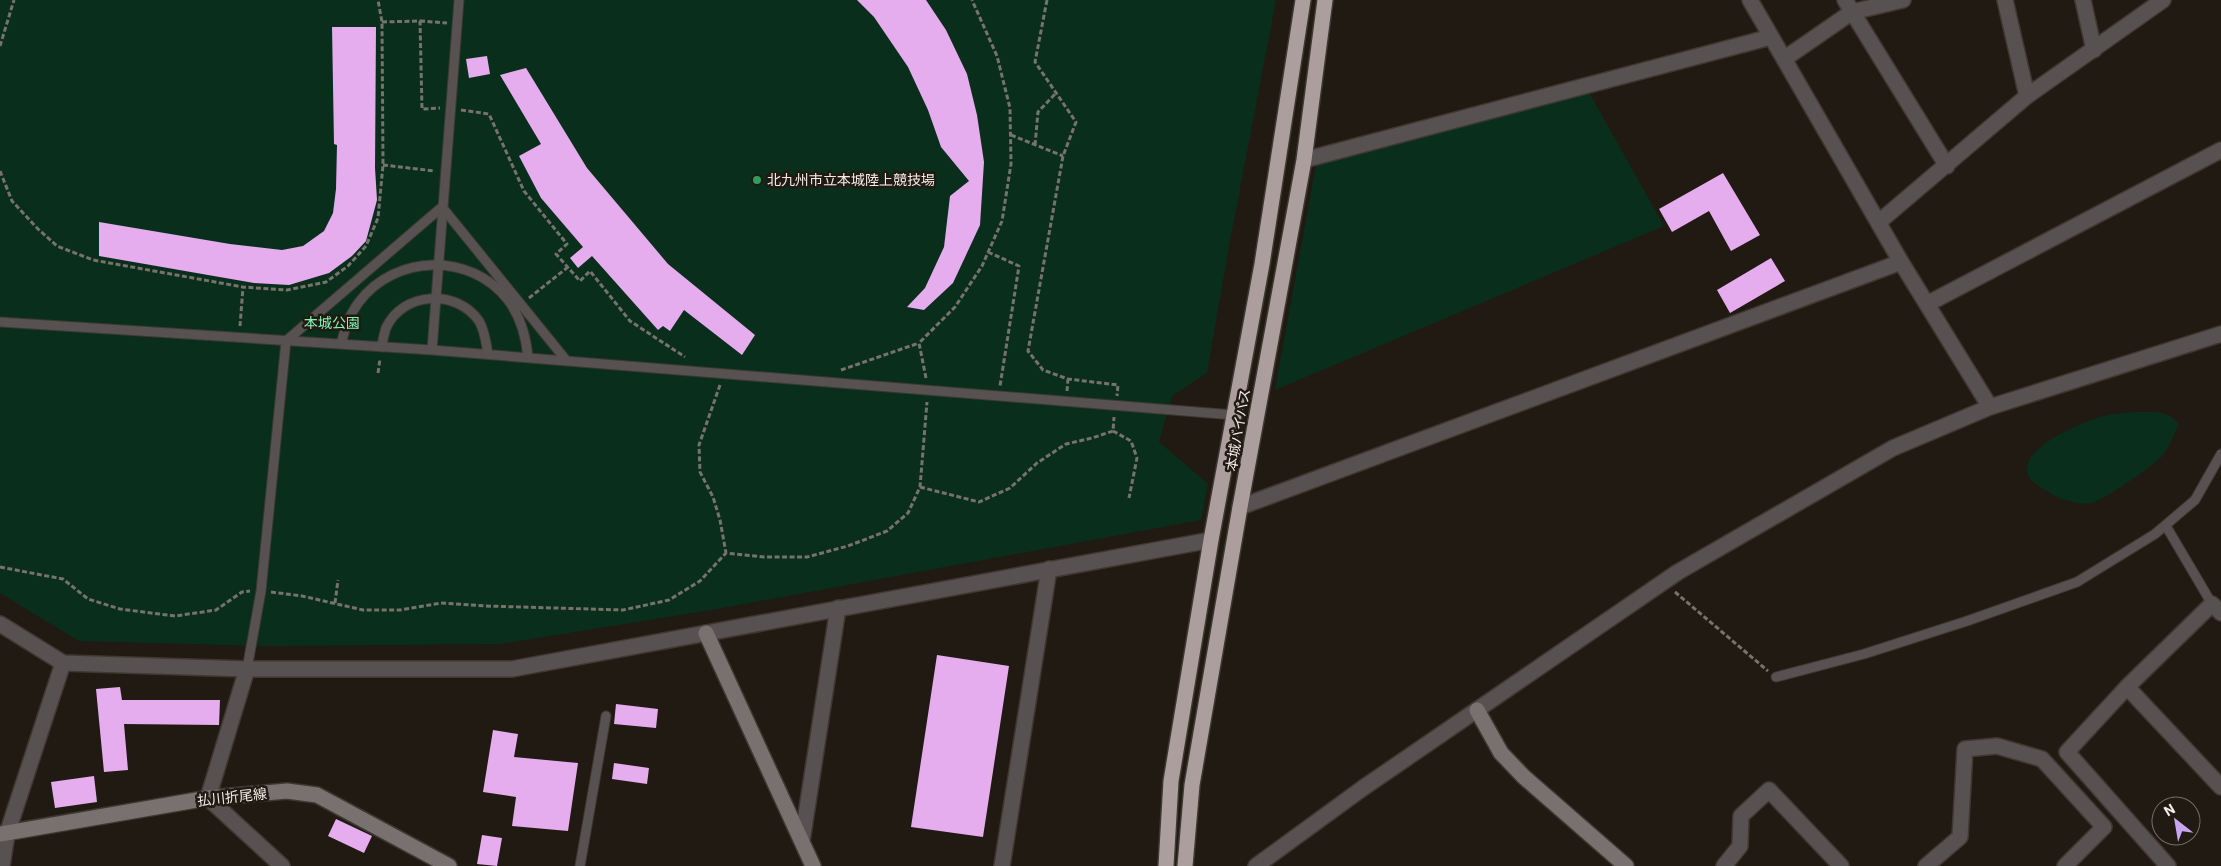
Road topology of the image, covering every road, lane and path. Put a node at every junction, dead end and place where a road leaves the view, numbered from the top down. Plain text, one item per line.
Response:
1 (14, 0) edge
2 (378, 0) edge
3 (459, 0) edge
4 (972, 0) edge
5 (1047, 0) edge
6 (1303, 0) edge
7 (1324, 0) edge
8 (1750, 0) edge
9 (1903, 0) edge
10 (2005, 0) edge
11 (2083, 0) edge
12 (2163, 0) edge
13 (1848, 6) edge
14 (420, 21) junction
15 (382, 22) junction
16 (456, 24) junction
17 (1771, 37) junction
18 (0, 46) edge
19 (2094, 50) junction
20 (1784, 59) junction
21 (1056, 93) junction
22 (2027, 96) junction
23 (450, 108) junction
24 (1011, 135) junction
25 (1035, 145) junction
26 (2221, 150) edge
27 (1063, 156) junction
28 (1304, 160) junction
29 (383, 165) junction
30 (1947, 166) junction
31 (0, 172) edge
32 (445, 172) junction
33 (442, 207) junction
34 (1880, 222) junction
35 (988, 252) junction
36 (1901, 262) junction
37 (438, 264) junction
38 (568, 267) junction
39 (243, 287) junction
40 (435, 298) junction
41 (521, 304) junction
42 (1927, 304) junction
43 (0, 322) edge
44 (2221, 334) edge
45 (239, 338) junction
46 (286, 341) junction
47 (919, 343) junction
48 (341, 344) junction
49 (381, 347) junction
50 (432, 350) junction
51 (488, 354) junction
52 (528, 357) junction
53 (566, 360) junction
54 (707, 372) junction
55 (838, 372) dead end
56 (725, 374) junction
57 (928, 390) junction
58 (998, 396) junction
59 (1116, 406) junction
60 (1990, 407) junction
61 (1234, 415) junction
62 (1113, 431) junction
63 (2221, 454) edge
64 (920, 487) junction
65 (1130, 498) dead end
66 (1240, 507) junction
67 (2166, 526) junction
68 (1211, 540) junction
69 (726, 553) junction
70 (0, 567) edge
71 (1049, 569) junction
72 (338, 580) dead end
73 (1663, 582) junction
74 (261, 591) junction
75 (336, 603) junction
76 (838, 608) junction
77 (2216, 608) edge
78 (0, 624) edge
79 (706, 633) junction
80 (63, 663) junction
81 (247, 669) junction
82 (1776, 677) joint
83 (2127, 687) junction
84 (1478, 710) junction
85 (606, 716) dead end
86 (2221, 787) edge
87 (208, 798) junction
88 (4, 834) edge
89 (802, 841) junction
90 (2, 866) edge
91 (282, 866) edge
92 (448, 866) edge
93 (580, 866) edge
94 (813, 866) edge
95 (1002, 866) edge
96 (1166, 866) edge
97 (1185, 866) edge
98 (1256, 866) edge
99 (1626, 866) edge
100 (1724, 866) edge
101 (1841, 866) edge
102 (1926, 866) edge
103 (2065, 866) edge
104 (2168, 866) edge

1 - 18 path
2 - 15 path
3 - 16 lane
4 - 24 path
5 - 21 path
6 - 61 highway, 本城バイパス
7 - 28 highway, 本城バイパス
8 - 17 street
9 - 13 street
10 - 22 street
11 - 19 street
12 - 19 street
13 - 20 street
13 - 30 street
14 - 15 path
14 - 16 path
14 - 23 path
15 - 29 path
16 - 23 lane
17 - 20 street
17 - 28 street
19 - 22 street
20 - 34 street
21 - 25 path
21 - 27 path
22 - 30 street
23 - 32 lane
23 - 38 path
24 - 25 path
24 - 35 path
25 - 27 path
26 - 42 street
27 - 59 path
28 - 66 highway, 本城バイパス
29 - 32 path
29 - 39 path
30 - 34 street
31 - 39 path
32 - 33 lane
33 - 37 lane
33 - 41 lane
33 - 46 lane
34 - 36 street
35 - 47 path
35 - 58 path
36 - 42 street
36 - 66 street
37 - 40 lane
37 - 48 lane
37 - 52 lane
38 - 41 path
38 - 54 path
39 - 45 path
40 - 49 lane
40 - 50 lane
40 - 51 lane
41 - 53 lane
42 - 60 street
43 - 45 lane
44 - 60 street
45 - 46 lane
46 - 48 lane
46 - 74 lane
47 - 55 path
47 - 57 path
48 - 49 lane
49 - 50 lane
50 - 51 lane
51 - 52 lane
52 - 53 lane
53 - 54 lane
54 - 56 lane
56 - 57 lane
56 - 69 path
57 - 58 lane
57 - 64 path
58 - 59 lane
59 - 61 lane
59 - 62 path
60 - 73 street
61 - 68 highway, 本城バイパス
62 - 64 path
62 - 65 path
63 - 67 lane
64 - 69 path
66 - 97 highway, 本城バイパス
67 - 77 lane
67 - 82 lane
68 - 71 street
68 - 96 highway, 本城バイパス
69 - 75 path
70 - 74 path
71 - 76 street
71 - 95 street
72 - 75 path
73 - 82 path
73 - 84 street
74 - 75 path
74 - 81 lane
76 - 79 street
76 - 89 street
77 - 83 street
78 - 80 street
79 - 81 street
79 - 89 street
80 - 81 street
80 - 88 street
81 - 87 street
83 - 86 street
83 - 104 street
84 - 98 street
84 - 99 street
85 - 93 lane
87 - 88 street, 払川折尾線
87 - 91 street
87 - 92 street, 払川折尾線
88 - 90 street
89 - 94 street
100 - 101 street
102 - 103 street

